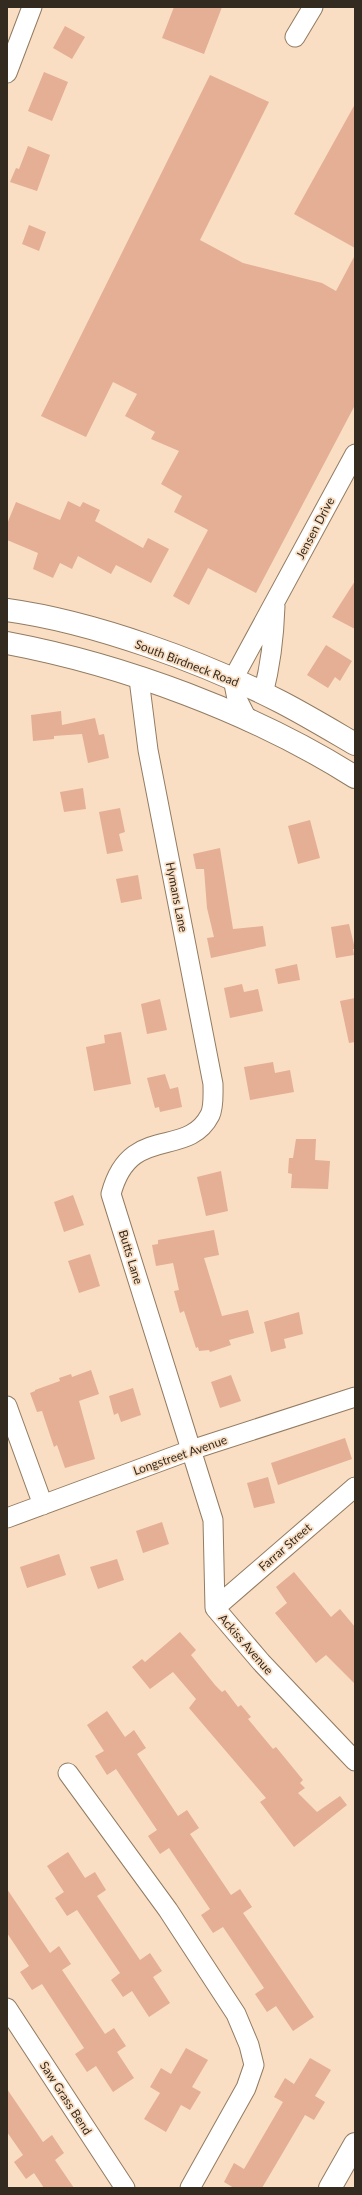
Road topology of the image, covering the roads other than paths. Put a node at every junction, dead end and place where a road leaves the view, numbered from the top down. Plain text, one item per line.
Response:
1 (32, 7) edge
2 (313, 7) edge
3 (295, 37) dead end
4 (7, 73) edge
5 (355, 454) edge
6 (275, 602) junction
7 (7, 610) edge
8 (7, 643) edge
9 (139, 679) junction
10 (233, 679) junction
11 (263, 694) junction
12 (248, 721) junction
13 (355, 744) edge
14 (355, 777) edge
15 (211, 1114) joint
16 (355, 1397) edge
17 (7, 1406) edge
18 (191, 1450) junction
19 (355, 1487) edge
20 (43, 1505) junction
21 (7, 1518) edge
22 (215, 1608) junction
23 (355, 1761) edge
24 (68, 1773) dead end
25 (7, 2008) edge
26 (355, 2144) edge
27 (125, 2188) edge
28 (190, 2188) edge
29 (330, 2188) edge

1 - 4 street
2 - 3 street
5 - 6 street, Jensen Drive
6 - 10 street, Jensen Drive
6 - 11 street, Jensen Drive
7 - 10 main road, South Birdneck Road
8 - 9 main road
9 - 12 main road
9 - 15 street, Hymans Lane
10 - 11 main road, South Birdneck Road
10 - 12 street
11 - 13 main road, South Birdneck Road
12 - 14 main road
15 - 18 street, Butts Lane
16 - 18 street, Longstreet Avenue
17 - 20 street
18 - 20 street, Longstreet Avenue
18 - 22 street, Ackiss Avenue
19 - 22 street, Farrar Street
20 - 21 street, Longstreet Avenue
22 - 23 street, Ackiss Avenue
24 - 28 street
25 - 27 street, Saw Grass Bend
26 - 29 main road

